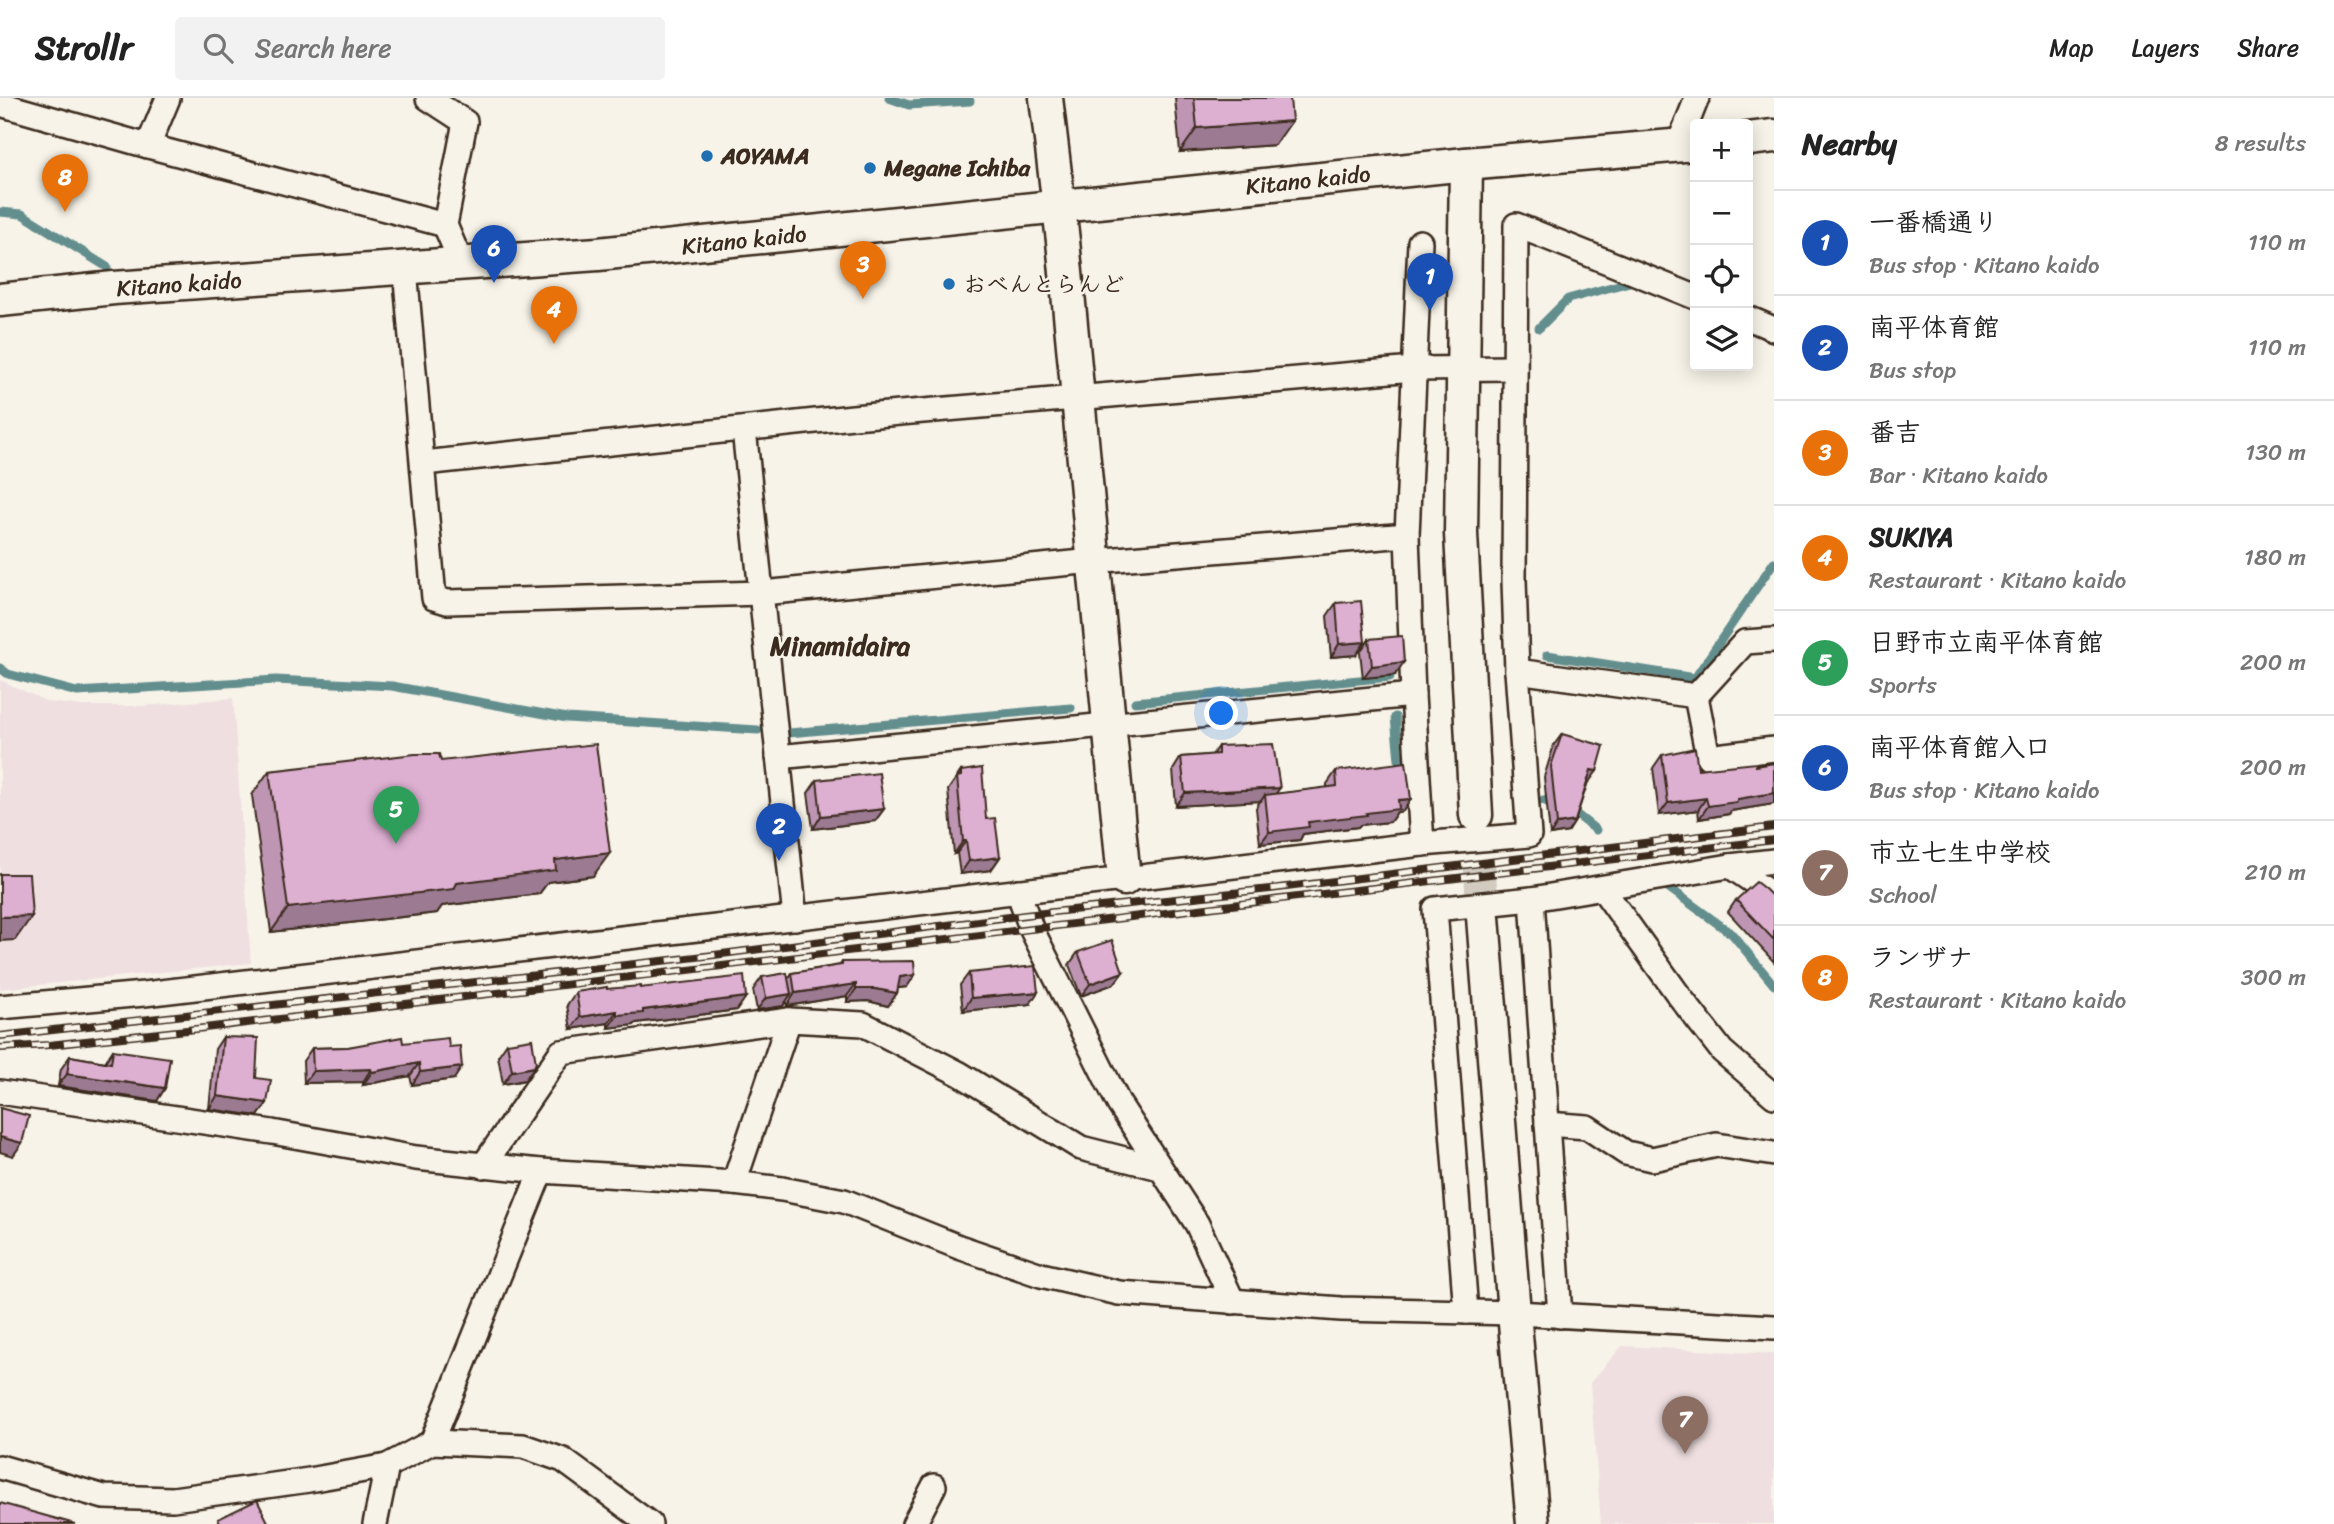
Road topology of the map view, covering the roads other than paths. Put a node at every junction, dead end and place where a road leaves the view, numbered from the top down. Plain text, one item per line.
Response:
1 (168, 98) edge
2 (428, 98) edge
3 (1046, 98) edge
4 (1697, 98) edge
5 (0, 104) edge
6 (1774, 136) edge
7 (1753, 138) edge
8 (1687, 145) edge
9 (148, 146) junction
10 (1466, 164) junction
11 (1059, 207) junction
12 (445, 225) junction
13 (1420, 242) dead end
14 (462, 265) junction
15 (405, 269) junction
16 (1690, 295) edge
17 (0, 300) edge
18 (1753, 320) edge
19 (1774, 329) edge
20 (1462, 368) junction
21 (1515, 368) junction
22 (1414, 369) junction
23 (1078, 398) junction
24 (744, 429) junction
25 (424, 463) junction
26 (1407, 535) junction
27 (1093, 561) junction
28 (762, 593) junction
29 (1774, 640) edge
30 (1517, 671) junction
31 (1413, 695) junction
32 (1696, 696) junction
33 (1109, 725) junction
34 (1774, 749) edge
35 (778, 757) junction
36 (1476, 814) tunnel mouth
37 (1422, 844) junction
38 (1774, 862) edge
39 (1730, 866) junction
40 (1124, 879) junction
41 (1602, 888) junction
42 (1018, 891) junction
43 (1774, 896) edge
44 (1532, 899) junction
45 (1483, 917) tunnel mouth
46 (795, 918) junction
47 (0, 1007) edge
48 (789, 1020) junction
49 (0, 1092) edge
50 (1774, 1096) edge
51 (1547, 1124) junction
52 (1774, 1154) edge
53 (483, 1166) junction
54 (1160, 1168) junction
55 (541, 1171) junction
56 (734, 1183) junction
57 (1233, 1302) junction
58 (1466, 1312) junction
59 (1514, 1313) junction
60 (1560, 1316) junction
61 (1774, 1327) edge
62 (432, 1442) junction
63 (387, 1466) junction
64 (0, 1467) edge
65 (933, 1486) dead end
66 (375, 1524) edge
67 (650, 1524) edge
68 (914, 1524) edge
69 (1533, 1524) edge

1 - 9 street
2 - 12 street
3 - 11 street
4 - 8 street
5 - 9 street
6 - 7 street
8 - 10 street, Kitano kaido
9 - 12 street
10 - 11 street, Kitano kaido
10 - 20 street
11 - 14 street, Kitano kaido
11 - 23 street
12 - 14 street
13 - 22 street
14 - 15 street, Kitano kaido
15 - 17 street, Kitano kaido
15 - 25 street
16 - 21 street
18 - 19 street
20 - 21 street
20 - 22 street
20 - 36 street
21 - 30 street
22 - 23 street
22 - 26 street
23 - 24 street
23 - 27 street
24 - 25 street
24 - 28 street
25 - 28 street
26 - 27 street
26 - 31 street
27 - 28 street
27 - 33 street
28 - 35 street
29 - 32 street
30 - 32 street
30 - 37 street
31 - 33 street
31 - 37 street
32 - 34 street
33 - 35 street
33 - 40 street
35 - 46 street
37 - 40 street
38 - 39 street
39 - 41 street
39 - 43 street
40 - 42 street
41 - 44 street
41 - 50 street
42 - 46 street
42 - 54 street
44 - 51 street
44 - 58 street
45 - 59 street
46 - 47 street
48 - 53 street
48 - 54 street
48 - 56 street
49 - 53 street
51 - 52 street
51 - 60 street
53 - 55 street
54 - 57 street
55 - 56 street
55 - 62 street
56 - 57 street
57 - 58 street
58 - 59 street
59 - 60 street
59 - 69 street
60 - 61 street
62 - 63 street
62 - 67 street
63 - 64 street
63 - 66 street
65 - 68 street

